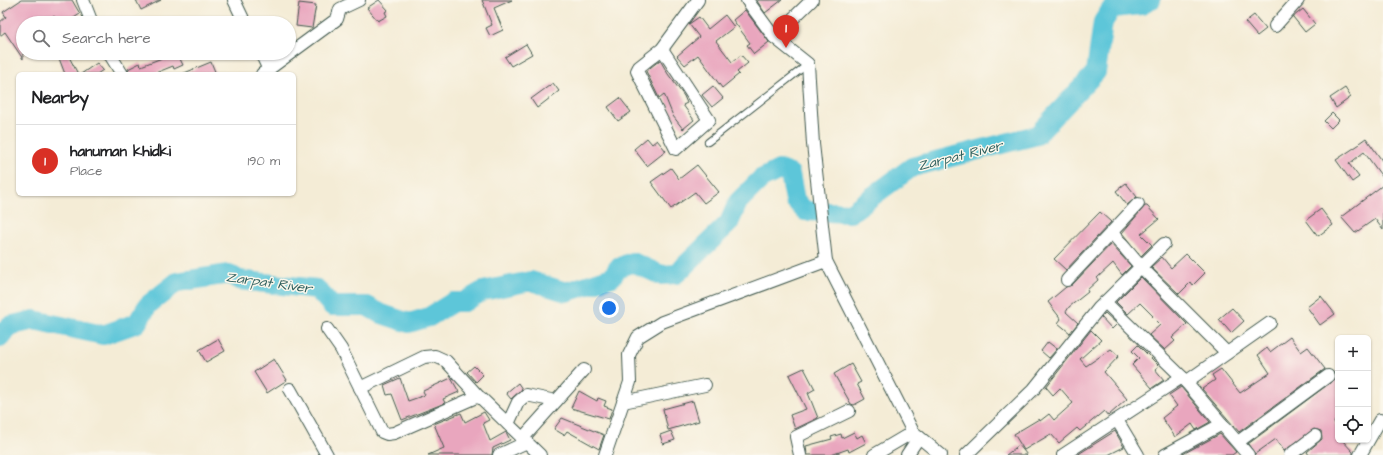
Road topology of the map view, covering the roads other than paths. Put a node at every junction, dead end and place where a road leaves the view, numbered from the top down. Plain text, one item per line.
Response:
1 (82, 0) edge
2 (234, 0) edge
3 (359, 0) edge
4 (698, 0) edge
5 (747, 0) edge
6 (812, 0) edge
7 (1298, 0) edge
8 (89, 16) edge
9 (242, 16) edge
10 (1275, 26) dead end
11 (774, 37) junction
12 (662, 49) junction
13 (296, 50) edge
14 (113, 60) edge
15 (263, 60) edge
16 (282, 60) edge
17 (808, 64) junction
18 (121, 72) edge
19 (266, 72) edge
20 (708, 142) dead end
21 (1138, 204) dead end
22 (1112, 232) junction
23 (1164, 244) dead end
24 (826, 261) junction
25 (1141, 267) junction
26 (1067, 280) dead end
27 (1105, 302) junction
28 (1270, 323) dead end
29 (327, 329) dead end
30 (1227, 353) junction
31 (584, 370) dead end
32 (1328, 376) dead end
33 (1184, 379) junction
34 (705, 385) dead end
35 (360, 388) junction
36 (290, 389) dead end
37 (479, 397) junction
38 (556, 401) junction
39 (622, 402) junction
40 (849, 411) dead end
41 (1117, 420) junction
42 (1380, 420) dead end
43 (508, 424) junction
44 (1222, 424) junction
45 (916, 434) junction
46 (1315, 436) dead end
47 (525, 440) junction
48 (1238, 442) junction
49 (327, 455) edge
50 (499, 455) edge
51 (540, 455) edge
52 (605, 455) edge
53 (800, 455) edge
54 (874, 455) edge
55 (907, 455) edge
56 (941, 455) edge
57 (966, 455) edge
58 (1063, 455) edge
59 (1138, 455) edge
60 (1165, 455) edge
61 (1248, 455) edge
62 (1290, 455) edge
63 (1360, 455) edge

1 - 8 street
2 - 9 street
3 - 13 street
4 - 12 street
5 - 11 street
6 - 11 street
7 - 10 street
11 - 17 street
12 - 12 street
14 - 18 street
15 - 19 street
16 - 19 street
17 - 20 lane
17 - 24 street
21 - 22 street
22 - 25 street
22 - 26 street
23 - 25 street
24 - 39 street
24 - 45 street
25 - 27 street
25 - 30 street
27 - 33 street
27 - 57 street
28 - 30 street
29 - 35 street
30 - 33 street
31 - 38 street
32 - 48 street
33 - 41 street
33 - 44 street
34 - 39 street
35 - 37 street
35 - 37 street
36 - 49 street
37 - 43 street
38 - 43 street
38 - 47 street
39 - 52 street
40 - 53 street
41 - 58 street
41 - 59 street
42 - 63 street
43 - 47 street
44 - 48 street
44 - 60 street
45 - 54 street
45 - 55 street
45 - 56 street
46 - 62 street
47 - 50 street
47 - 51 street
48 - 61 street

